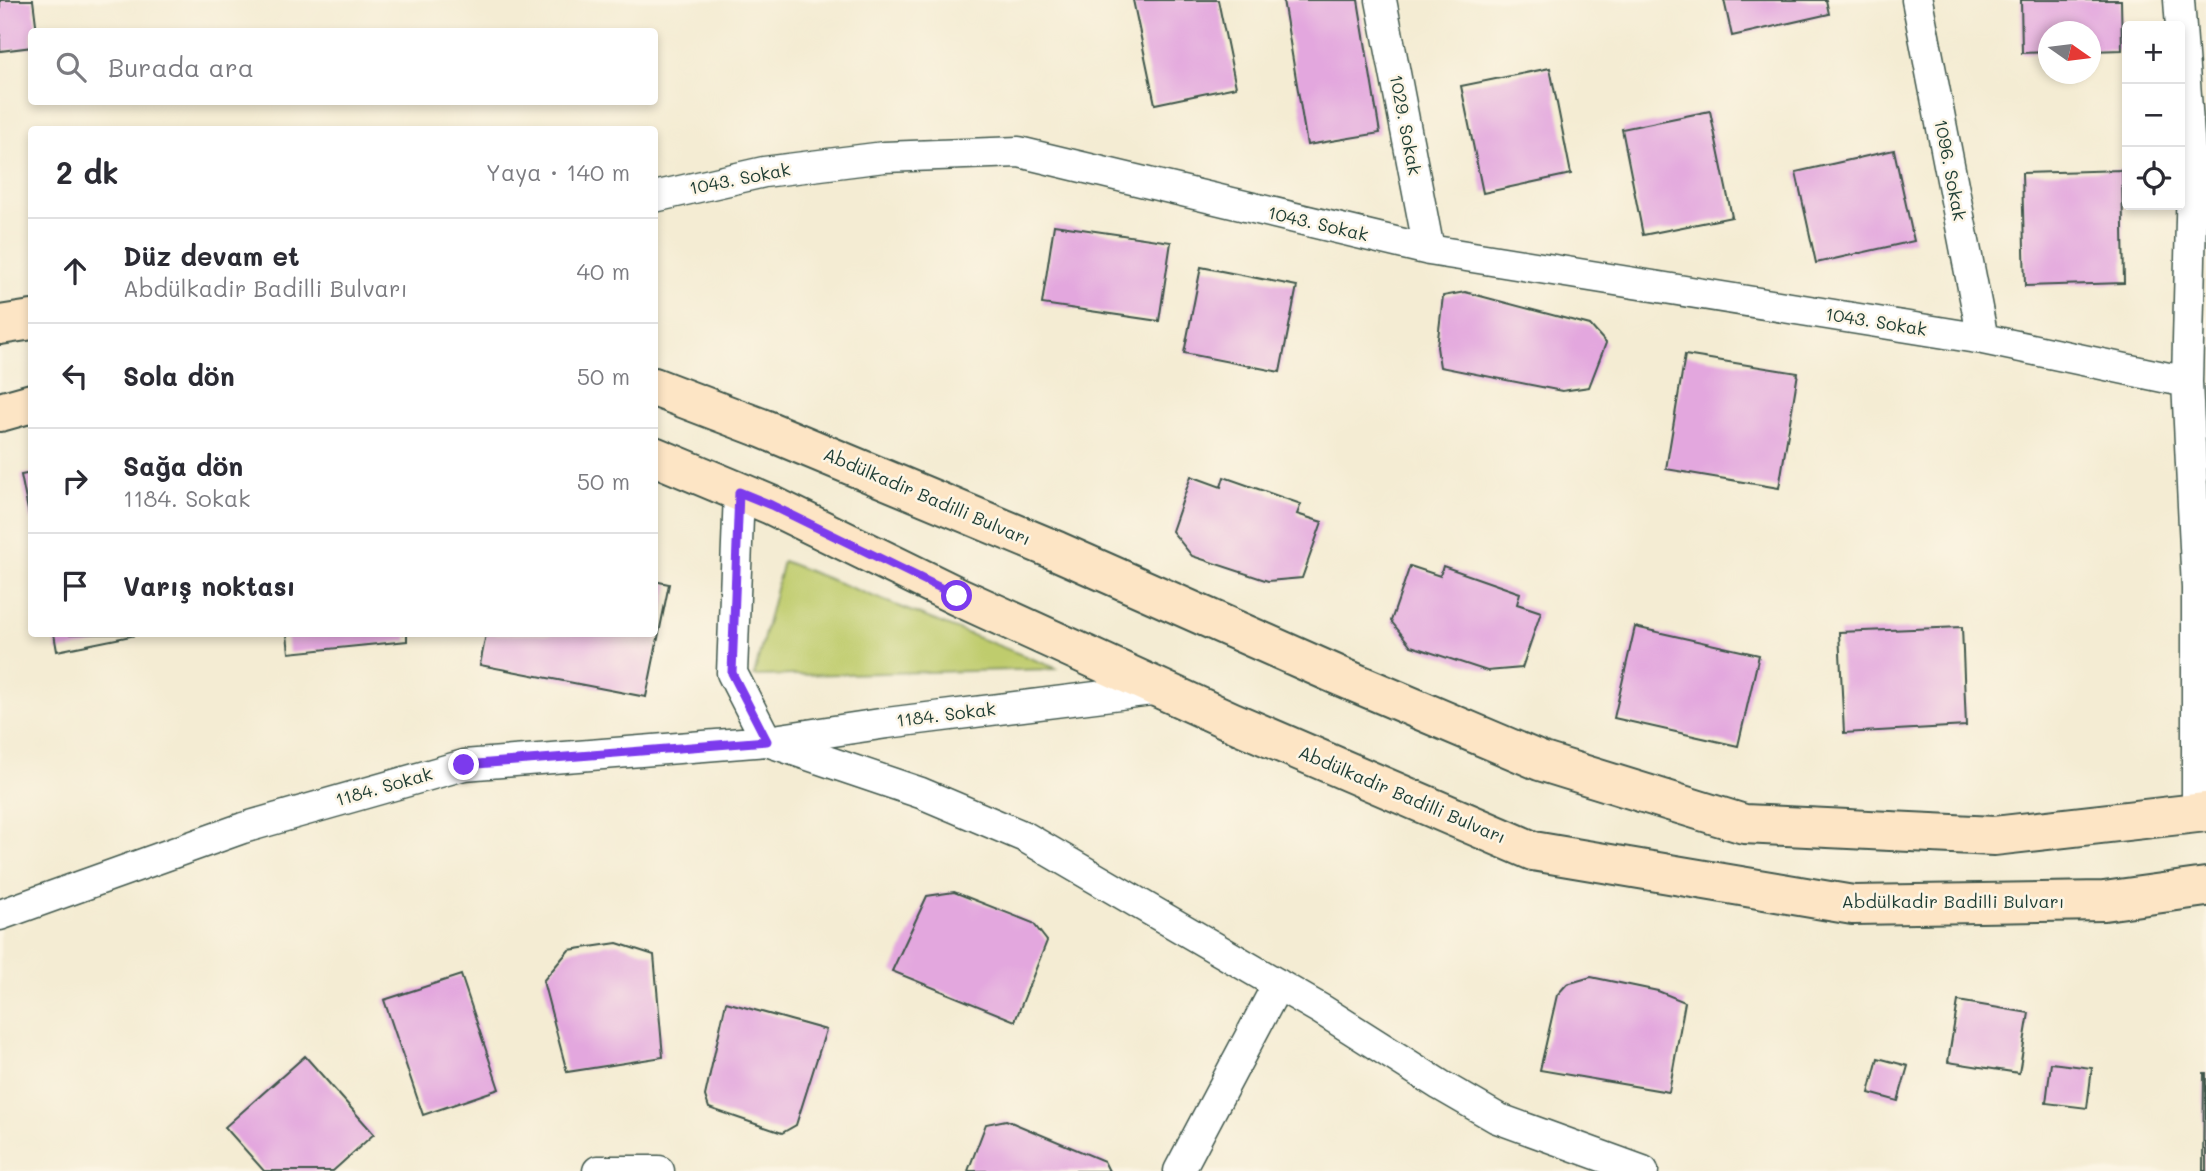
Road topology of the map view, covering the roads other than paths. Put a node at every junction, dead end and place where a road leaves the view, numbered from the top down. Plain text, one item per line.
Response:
1 (1381, 0) edge
2 (1917, 0) edge
3 (2179, 0) edge
4 (658, 196) edge
5 (1429, 250) junction
6 (28, 321) edge
7 (0, 325) edge
8 (1983, 339) junction
9 (2187, 382) junction
10 (658, 389) edge
11 (28, 404) edge
12 (0, 412) edge
13 (658, 458) edge
14 (739, 492) junction
15 (1160, 689) junction
16 (767, 741) junction
17 (2202, 812) edge
18 (2206, 887) edge
19 (0, 915) edge
20 (1278, 984) junction
21 (598, 1171) edge
22 (659, 1171) edge
23 (1180, 1171) edge
24 (1643, 1171) edge

1 - 5 street, 1029. Sokak
2 - 8 street, 1096. Sokak
3 - 9 street
4 - 5 street, 1043. Sokak
5 - 8 street, 1043. Sokak
6 - 7 main road
8 - 9 street, 1043. Sokak
9 - 17 street
10 - 17 main road, Abdülkadir Badilli Bulvarı
11 - 12 main road
13 - 14 main road, Abdülkadir Badilli Bulvarı
14 - 15 main road, Abdülkadir Badilli Bulvarı
14 - 16 street
15 - 16 street, 1184. Sokak
15 - 18 main road, Abdülkadir Badilli Bulvarı
16 - 19 street, 1184. Sokak
16 - 20 street
20 - 23 street
20 - 24 street
21 - 22 street

